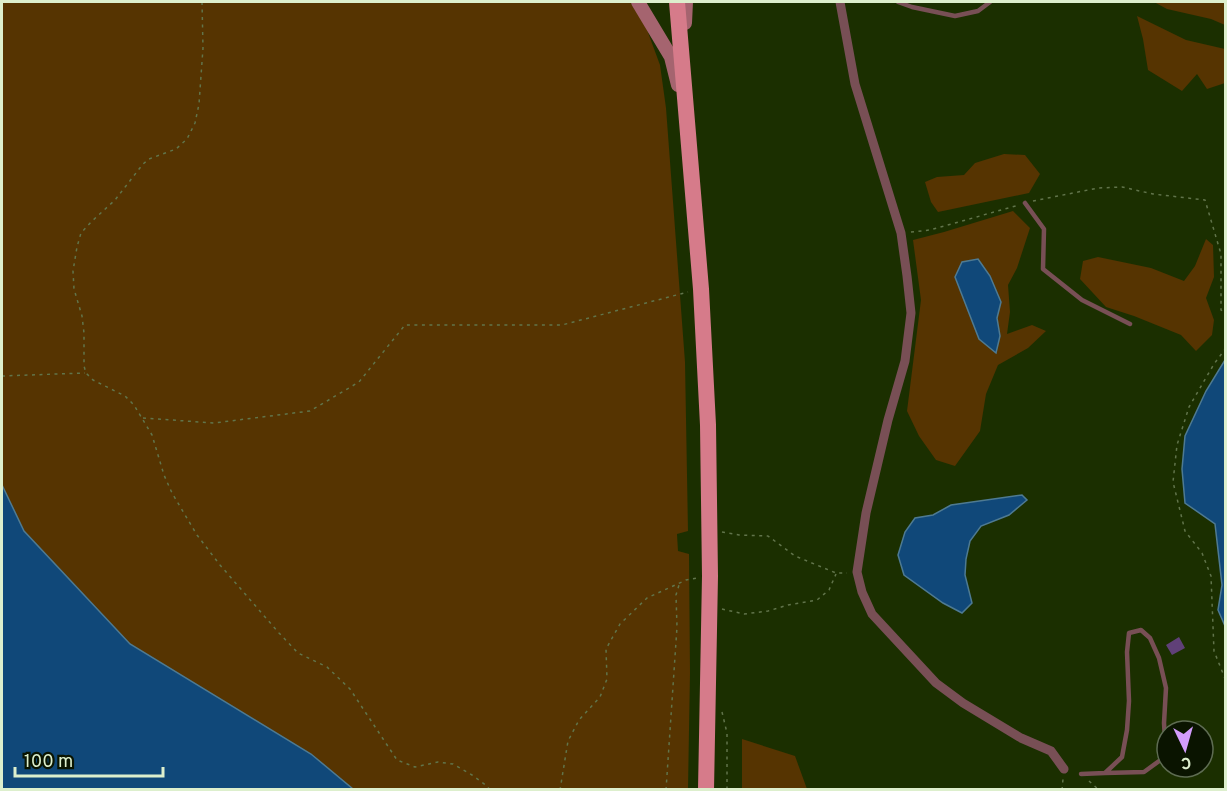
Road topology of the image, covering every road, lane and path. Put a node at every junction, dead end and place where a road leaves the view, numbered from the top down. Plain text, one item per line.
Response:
1 (202, 2) edge
2 (638, 2) edge
3 (677, 2) edge
4 (686, 2) edge
5 (840, 2) edge
6 (898, 2) edge
7 (990, 2) edge
8 (681, 40) junction
9 (688, 130) junction
10 (1025, 203) junction
11 (901, 233) junction
12 (701, 289) junction
13 (1226, 314) edge
14 (1130, 324) dead end
15 (1226, 348) edge
16 (86, 373) junction
17 (2, 376) edge
18 (143, 418) junction
19 (710, 531) junction
20 (857, 572) junction
21 (836, 573) junction
22 (710, 576) junction
23 (679, 584) junction
24 (710, 606) junction
25 (1226, 681) edge
26 (721, 711) dead end
27 (1064, 769) dead end
28 (1105, 773) junction
29 (1081, 774) dead end
30 (490, 789) edge
31 (560, 789) edge
32 (666, 789) edge
33 (706, 789) edge
34 (727, 789) edge

1 - 16 path
2 - 9 main road
3 - 8 highway
4 - 8 main road
5 - 11 street
6 - 7 lane
8 - 9 highway
9 - 12 highway
10 - 11 path
10 - 13 path
10 - 14 lane
11 - 20 street
12 - 18 path
12 - 19 highway
15 - 25 path
16 - 17 path
16 - 18 path
18 - 30 path
19 - 21 path
19 - 22 highway
20 - 21 path
20 - 27 street
21 - 24 path
22 - 23 path
22 - 24 highway
23 - 31 path
23 - 32 path
24 - 33 highway
26 - 34 path
28 - 28 lane
28 - 29 lane

